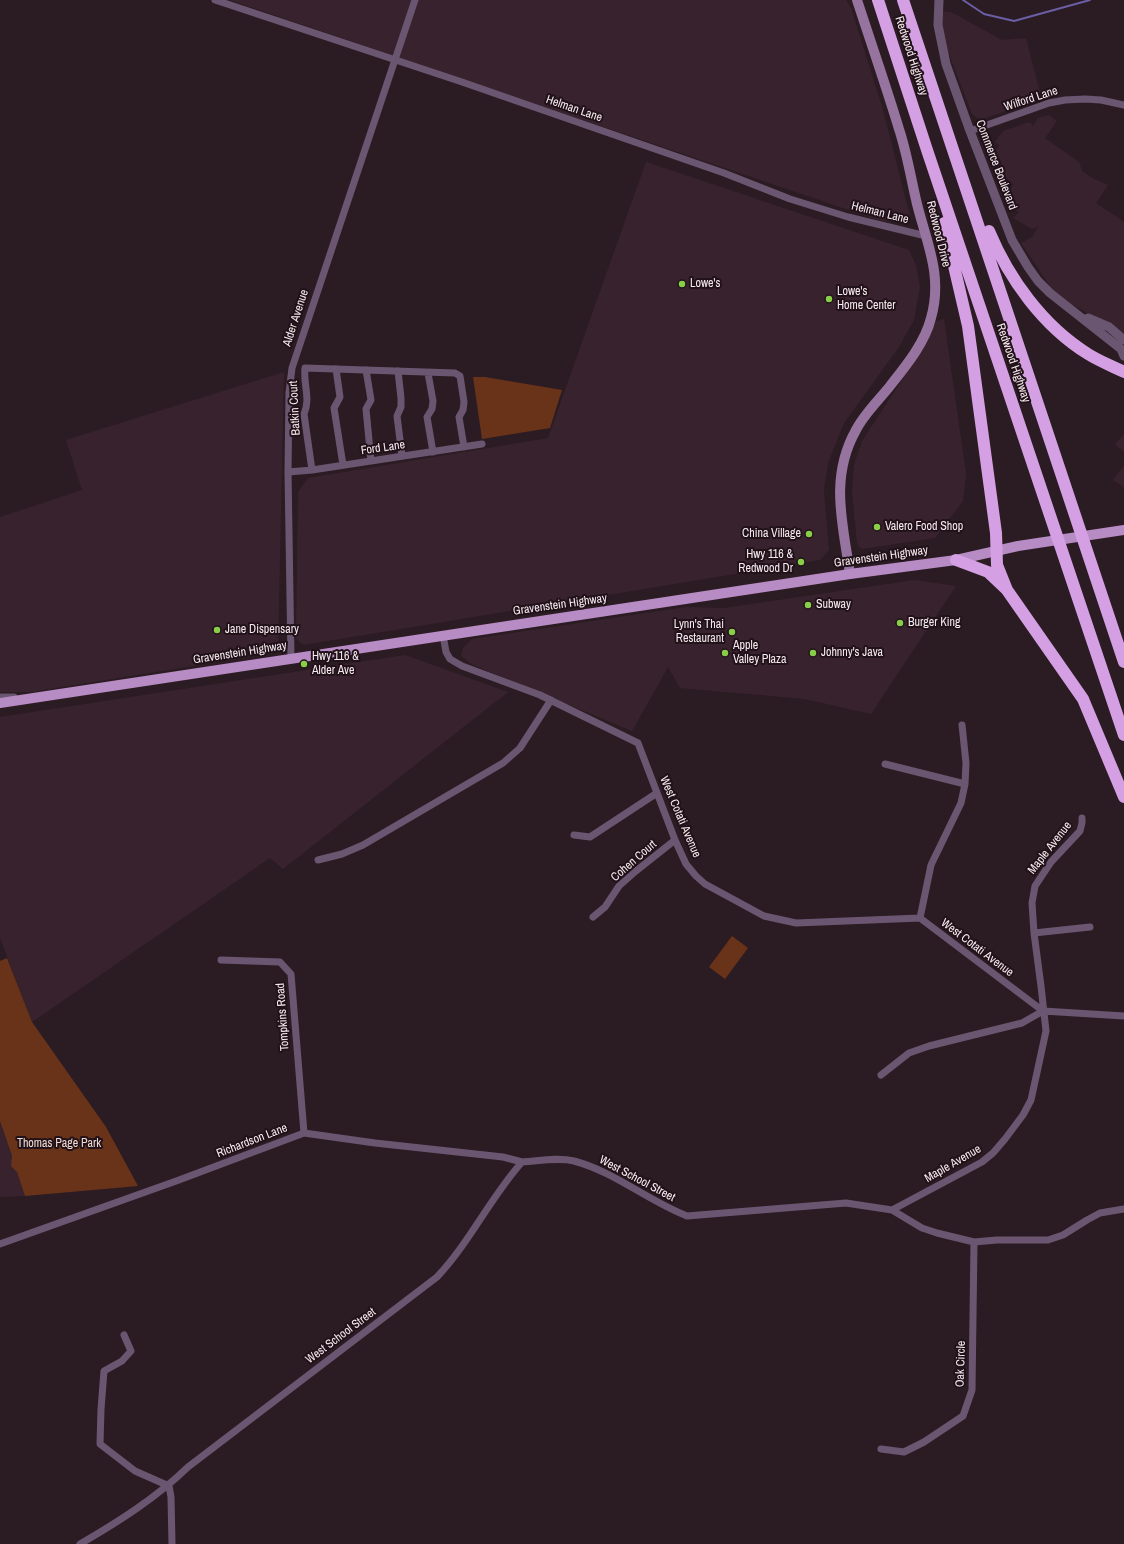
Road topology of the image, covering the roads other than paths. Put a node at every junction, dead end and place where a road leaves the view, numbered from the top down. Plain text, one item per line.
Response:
1 (215, 0) edge
2 (415, 0) edge
3 (857, 0) edge
4 (878, 0) edge
5 (904, 0) edge
6 (940, 0) edge
7 (395, 60) junction
8 (1124, 105) edge
9 (970, 132) junction
10 (954, 149) junction
11 (927, 150) junction
12 (926, 236) junction
13 (1078, 315) junction
14 (1124, 340) edge
15 (1124, 356) edge
16 (336, 369) junction
17 (366, 370) junction
18 (398, 371) junction
19 (1124, 371) edge
20 (428, 372) junction
21 (482, 444) dead end
22 (464, 447) junction
23 (433, 452) junction
24 (402, 456) junction
25 (371, 461) junction
26 (343, 465) junction
27 (312, 470) junction
28 (288, 472) junction
29 (1124, 530) edge
30 (997, 551) junction
31 (956, 560) junction
32 (850, 574) junction
33 (1007, 590) junction
34 (443, 635) junction
35 (291, 659) junction
36 (1124, 662) edge
37 (45, 696) junction
38 (0, 697) edge
39 (551, 700) junction
40 (0, 703) edge
41 (962, 726) dead end
42 (1124, 734) edge
43 (885, 764) dead end
44 (965, 784) junction
45 (657, 793) junction
46 (1124, 797) edge
47 (1082, 818) dead end
48 (574, 835) dead end
49 (675, 840) junction
50 (318, 860) dead end
51 (593, 917) dead end
52 (920, 918) junction
53 (1090, 927) dead end
54 (1034, 933) junction
55 (221, 960) dead end
56 (1043, 1011) junction
57 (1124, 1016) edge
58 (881, 1075) dead end
59 (304, 1133) junction
60 (522, 1162) junction
61 (1124, 1209) edge
62 (892, 1210) junction
63 (974, 1242) junction
64 (0, 1244) edge
65 (124, 1335) dead end
66 (881, 1449) dead end
67 (169, 1486) junction
68 (80, 1544) edge
69 (172, 1544) edge

1 - 7 street, Helman Lane
2 - 7 street, Alder Avenue
3 - 12 main road, Redwood Drive
4 - 11 highway, Redwood Highway
5 - 10 highway, Redwood Highway
6 - 9 street, Commerce Boulevard
7 - 12 street, Helman Lane
7 - 28 street, Alder Avenue
8 - 9 street, Wilford Lane
9 - 13 street, Commerce Boulevard
10 - 19 highway
10 - 36 highway, Redwood Highway
11 - 30 highway
11 - 42 highway, Redwood Highway
12 - 32 main road, Redwood Drive
13 - 14 street, Commerce Boulevard
13 - 15 street, Commerce Boulevard
16 - 17 street
16 - 26 street
16 - 27 street, Batkin Court
17 - 18 street
17 - 25 street
18 - 20 street
18 - 24 street
20 - 22 street
20 - 23 street
21 - 22 street, Ford Lane
22 - 23 street, Ford Lane
23 - 24 street, Ford Lane
24 - 25 street, Ford Lane
25 - 26 street, Ford Lane
26 - 27 street, Ford Lane
27 - 28 street, Ford Lane
28 - 35 street, Alder Avenue
29 - 30 main road, Gravenstein Highway
30 - 31 main road, Gravenstein Highway
30 - 33 highway
31 - 32 main road, Gravenstein Highway
31 - 33 highway
32 - 34 main road, Gravenstein Highway
33 - 46 highway
34 - 35 main road, Gravenstein Highway
34 - 39 street, West Cotati Avenue
35 - 37 main road, Gravenstein Highway
37 - 38 street
37 - 40 main road, Gravenstein Highway
39 - 45 street, West Cotati Avenue
39 - 50 street
41 - 44 street
43 - 44 street
44 - 52 street
45 - 48 street
45 - 49 street, West Cotati Avenue
47 - 54 street, Maple Avenue
49 - 51 street, Cohen Court
49 - 52 street, West Cotati Avenue
52 - 56 street, West Cotati Avenue
53 - 54 street
54 - 56 street, Maple Avenue
55 - 59 street, Tompkins Road
56 - 57 street
56 - 58 street
56 - 62 street, Maple Avenue
59 - 60 street, Richardson Lane
59 - 64 street, Richardson Lane
60 - 62 street, West School Street
60 - 67 street, West School Street
61 - 63 street, West School Street
62 - 63 street, West School Street
63 - 66 street, Oak Circle
65 - 67 street
67 - 68 street, West School Street
67 - 69 street

